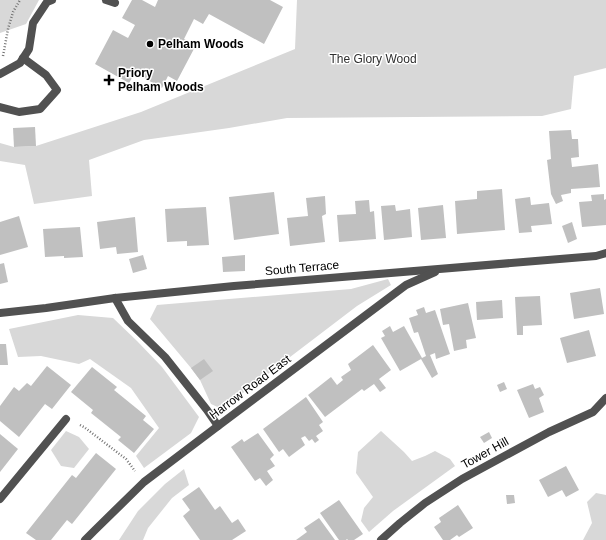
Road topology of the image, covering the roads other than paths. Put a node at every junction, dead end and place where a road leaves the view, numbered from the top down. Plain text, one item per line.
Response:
1 (52, 0) edge
2 (106, 0) edge
3 (115, 3) dead end
4 (23, 58) junction
5 (0, 74) edge
6 (0, 107) edge
7 (606, 253) edge
8 (442, 269) junction
9 (115, 298) junction
10 (0, 313) edge
11 (606, 398) edge
12 (66, 419) road end
13 (218, 426) junction
14 (0, 499) edge
15 (94, 530) junction
16 (85, 540) edge
17 (93, 540) edge
18 (381, 540) edge

1 - 4 street
2 - 3 street
4 - 5 street
4 - 6 street
7 - 8 street, South Terrace
8 - 9 street, South Terrace
8 - 13 street, Harrow Road East
9 - 10 street, South Terrace
9 - 13 street
11 - 18 street, Tower Hill
12 - 14 street
13 - 15 street, Harrow Road East
15 - 16 street, Harrow Road East
15 - 17 street

